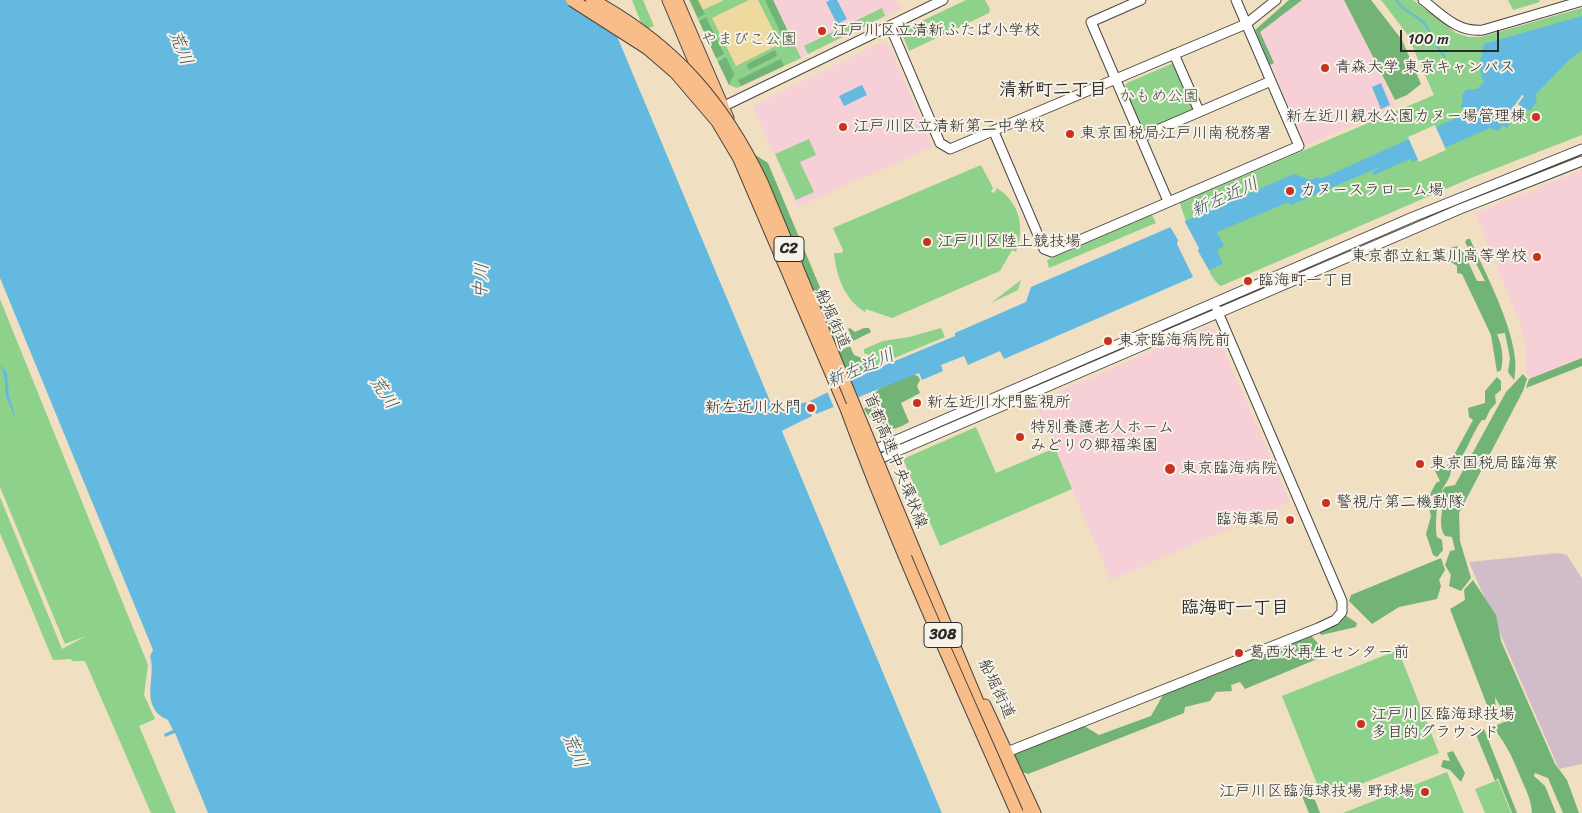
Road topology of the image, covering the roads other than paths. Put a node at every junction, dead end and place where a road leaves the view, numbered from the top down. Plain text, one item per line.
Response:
1 (572, 0) edge
2 (592, 0) edge
3 (668, 0) edge
4 (678, 0) edge
5 (943, 0) edge
6 (1141, 0) edge
7 (1236, 0) edge
8 (1423, 0) edge
9 (1273, 1) edge
10 (1582, 1) edge
11 (1561, 3) edge
12 (1246, 24) junction
13 (890, 26) junction
14 (1174, 54) junction
15 (1116, 80) junction
16 (1271, 81) junction
17 (719, 108) junction
18 (1198, 111) junction
19 (994, 132) junction
20 (1140, 137) junction
21 (1582, 149) edge
22 (1582, 161) edge
23 (1168, 201) junction
24 (1214, 303) junction
25 (1218, 314) junction
26 (851, 411) junction
27 (878, 454) junction
28 (867, 458) junction
29 (956, 673) junction
30 (970, 682) junction
31 (1007, 752) junction
32 (1017, 813) edge
33 (1024, 813) edge
34 (1033, 813) edge

1 - 29 highway, 首都高速中央環状線 / C2, bridge
2 - 30 highway, 首都高速中央環状線 / C2, bridge
3 - 17 main road, 船堀街道 / 308
4 - 17 main road, 船堀街道 / 308
5 - 13 street
6 - 15 street
7 - 12 street
8 - 11 street
9 - 12 street
10 - 11 street
12 - 14 street
12 - 16 street
13 - 17 street
13 - 19 street
14 - 15 street
14 - 18 street
15 - 19 street
15 - 20 street
16 - 18 street
16 - 23 street
17 - 26 main road, 船堀街道 / 308
18 - 20 street
19 - 23 street
20 - 23 street
21 - 24 street
22 - 25 street
24 - 25 street
24 - 27 street
25 - 27 street
25 - 31 street
26 - 27 main road, 船堀街道 / 308
26 - 28 main road, 船堀街道 / 308
27 - 28 street
27 - 31 main road, 船堀街道 / 308
28 - 32 main road, 船堀街道 / 308
29 - 32 highway, bridge
29 - 33 highway, bridge
30 - 33 highway
30 - 34 highway
31 - 34 main road, 船堀街道 / 308

